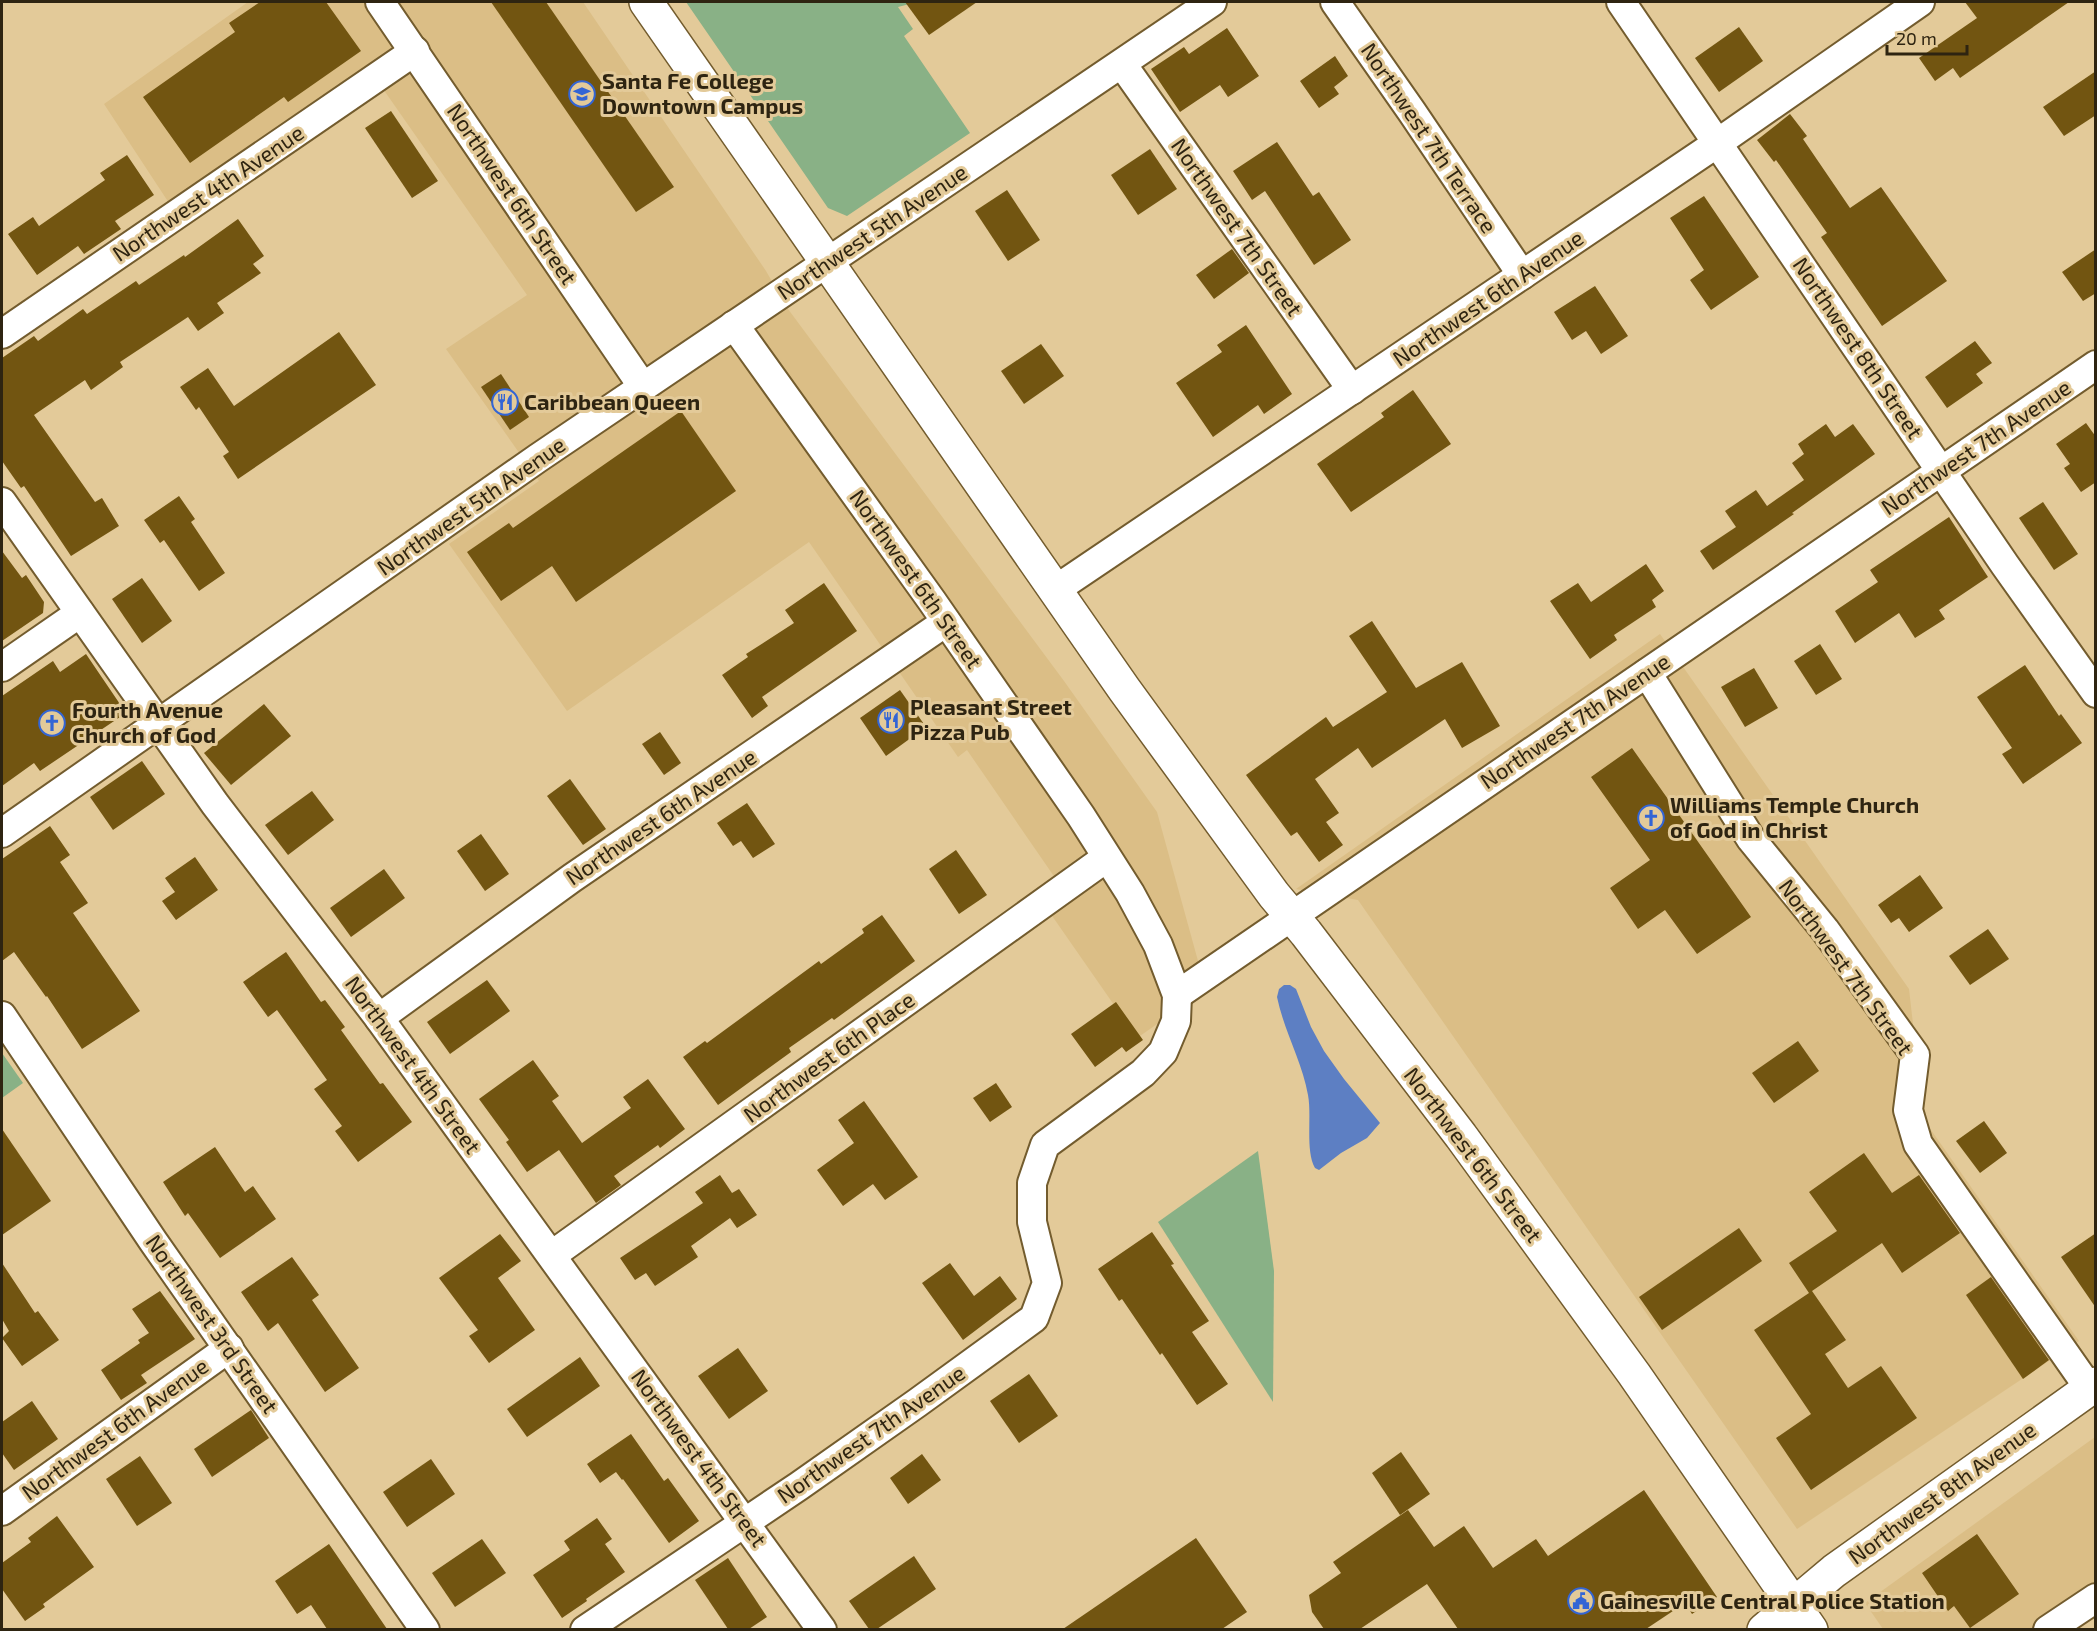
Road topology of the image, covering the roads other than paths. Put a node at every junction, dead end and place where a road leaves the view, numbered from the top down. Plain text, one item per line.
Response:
1 (380, 2) edge
2 (646, 2) edge
3 (1212, 2) edge
4 (1335, 2) edge
5 (1621, 2) edge
6 (1920, 2) edge
7 (415, 51) junction
8 (1122, 64) junction
9 (1719, 142) junction
10 (828, 262) junction
11 (1522, 275) junction
12 (734, 325) junction
13 (2, 334) edge
14 (2096, 365) edge
15 (643, 387) junction
16 (1353, 390) junction
17 (1941, 471) junction
18 (2, 502) edge
19 (1055, 590) junction
20 (80, 612) junction
21 (946, 622) junction
22 (2, 667) edge
23 (1647, 673) junction
24 (2096, 693) edge
25 (158, 723) junction
26 (2, 832) edge
27 (1106, 858) junction
28 (1292, 917) junction
29 (1177, 995) junction
30 (2, 1017) edge
31 (379, 1018) junction
32 (552, 1255) junction
33 (229, 1348) junction
34 (2092, 1386) edge
35 (2, 1511) edge
36 (746, 1521) junction
37 (2096, 1598) edge
38 (1802, 1618) edge
39 (425, 1629) edge
40 (585, 1629) edge
41 (822, 1629) edge
42 (1764, 1629) edge
43 (2048, 1629) edge

1 - 7 street, Northwest 6th Street
2 - 10 street, Northwest 6th Street
3 - 8 street, Northwest 5th Avenue
4 - 11 street, Northwest 7th Terrace
5 - 9 street, Northwest 8th Street
6 - 9 street, Northwest 6th Avenue
7 - 13 street, Northwest 4th Avenue
7 - 15 street, Northwest 6th Street
8 - 10 street, Northwest 5th Avenue
8 - 16 street, Northwest 7th Street
9 - 11 street, Northwest 6th Avenue
9 - 17 street, Northwest 8th Street
10 - 12 street, Northwest 5th Avenue
10 - 19 street, Northwest 6th Street
11 - 16 street, Northwest 6th Avenue
12 - 15 street, Northwest 5th Avenue
12 - 21 street, Northwest 6th Street
14 - 17 street, Northwest 7th Avenue
15 - 25 street, Northwest 5th Avenue
16 - 19 street, Northwest 6th Avenue
17 - 23 street, Northwest 7th Avenue
17 - 24 street, Northwest 8th Street
18 - 20 street, Northwest 4th Street
19 - 28 street, Northwest 6th Street
20 - 22 street
20 - 25 street, Northwest 4th Street
21 - 27 street, Northwest 6th Street
21 - 31 street, Northwest 6th Avenue
23 - 28 street, Northwest 7th Avenue
23 - 34 street, Northwest 7th Street
25 - 26 street, Northwest 5th Avenue
25 - 31 street, Northwest 4th Street
27 - 29 street, Northwest 6th Street
27 - 32 street, Northwest 6th Place
28 - 29 street, Northwest 7th Avenue
28 - 38 street, Northwest 6th Street
29 - 36 street, Northwest 7th Avenue
30 - 33 street, Northwest 3rd Street
31 - 32 street, Northwest 4th Street
32 - 36 street, Northwest 4th Street
33 - 35 street, Northwest 6th Avenue
33 - 39 street, Northwest 3rd Street
34 - 38 street, Northwest 8th Avenue
36 - 40 street, Northwest 7th Avenue
36 - 41 street, Northwest 4th Street
37 - 43 street
38 - 42 street, Northwest 8th Avenue

